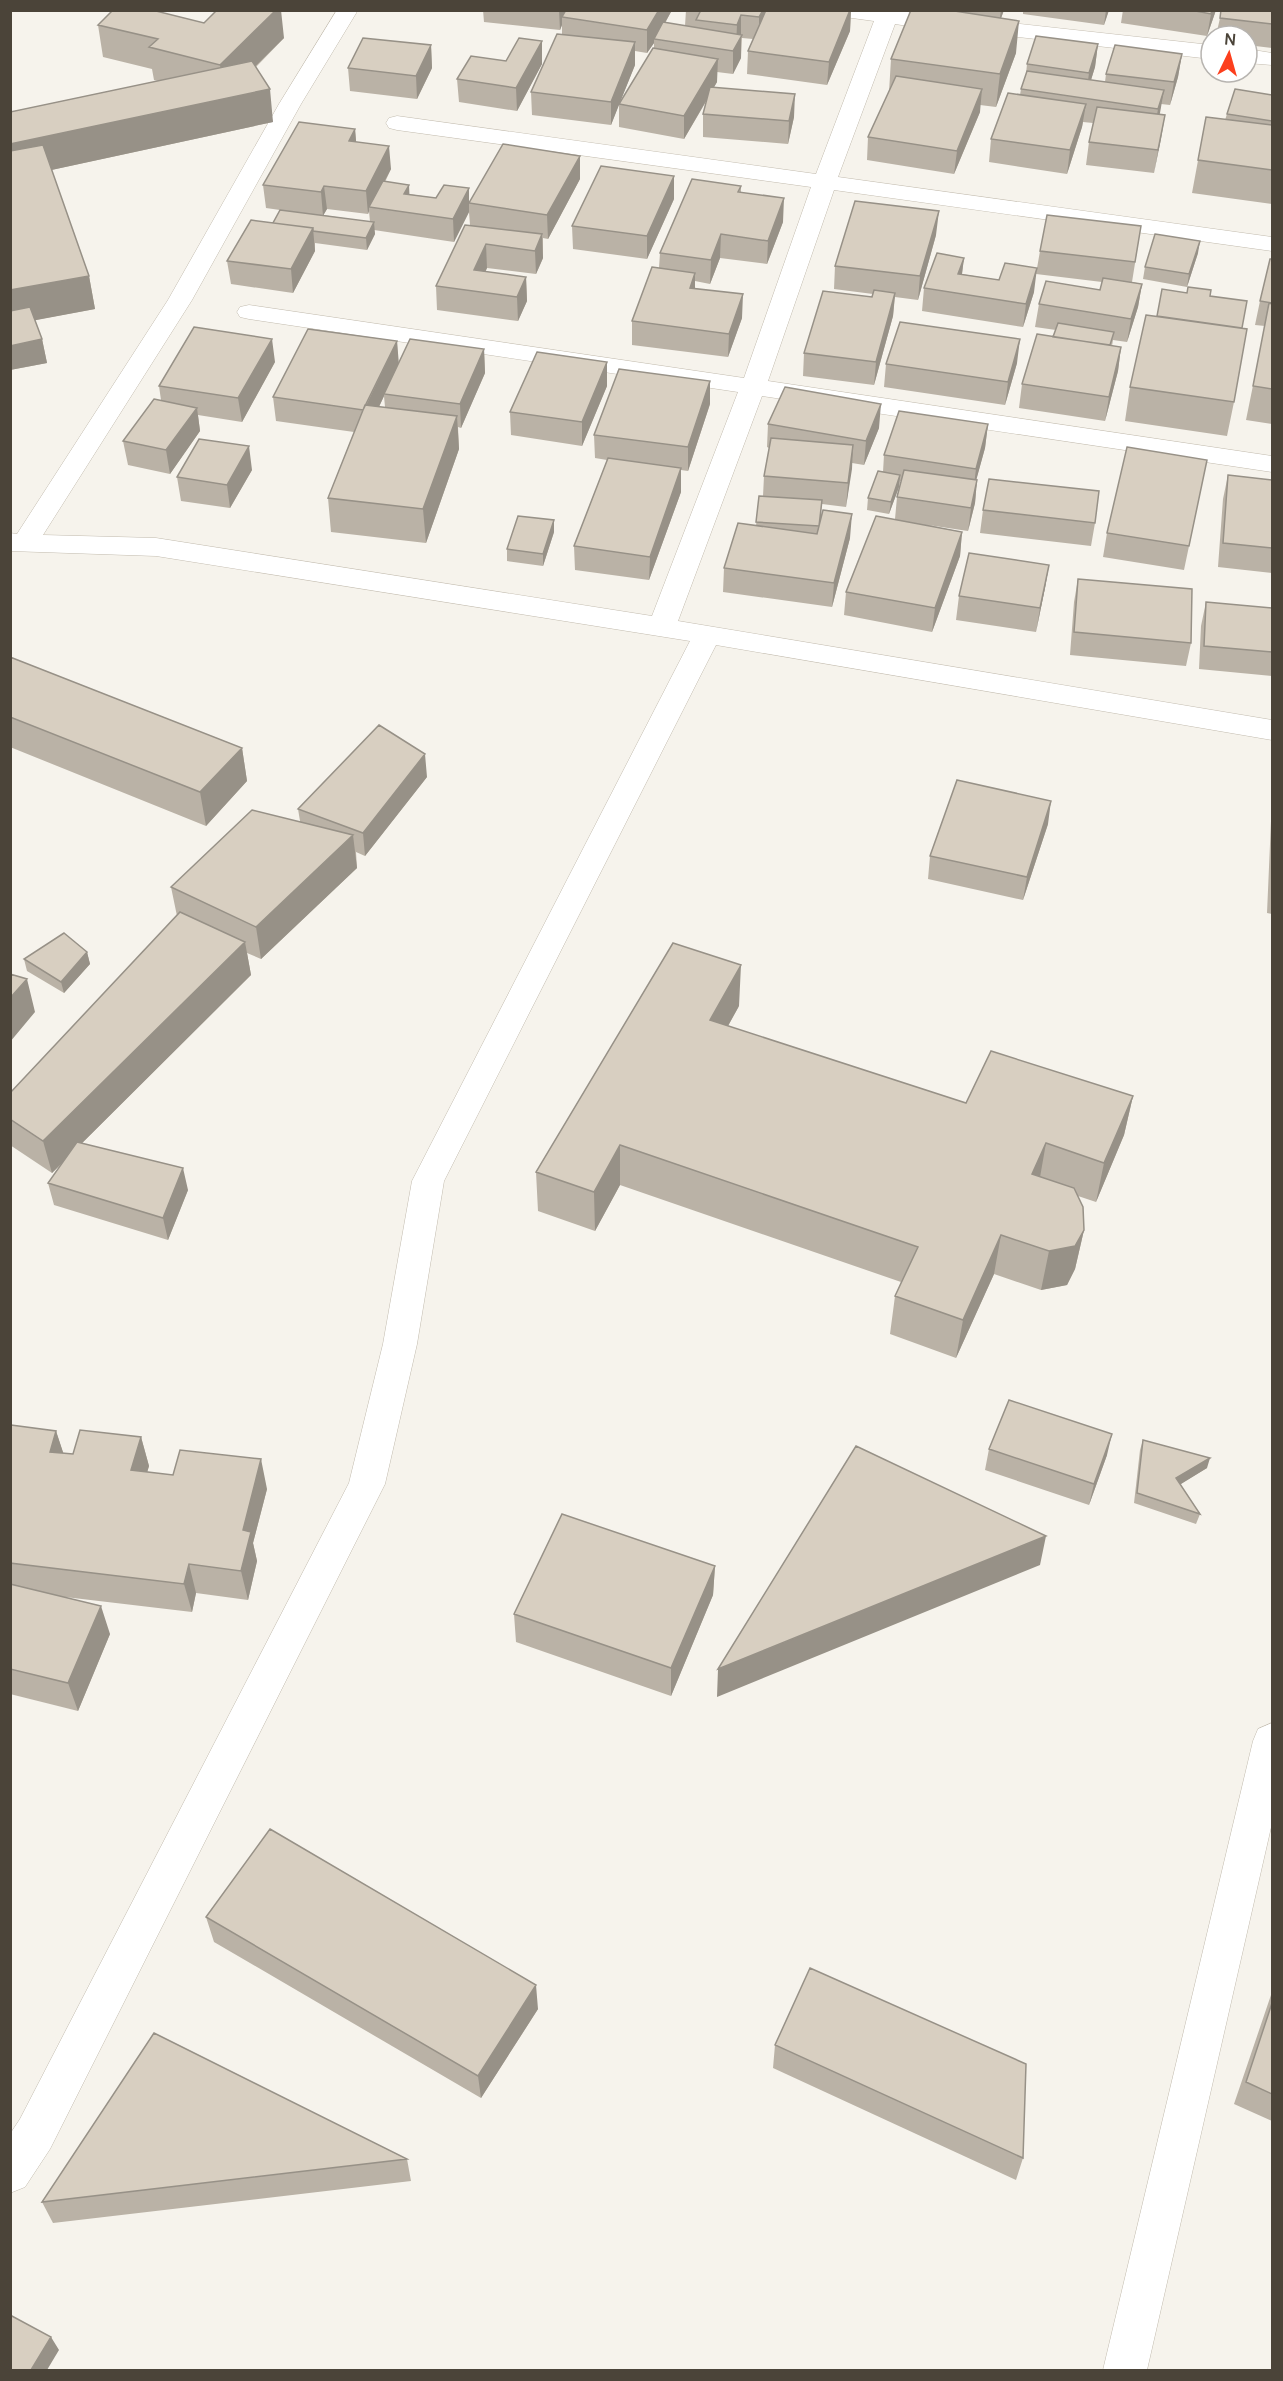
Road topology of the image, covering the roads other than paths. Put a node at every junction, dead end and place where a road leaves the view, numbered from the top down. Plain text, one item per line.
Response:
1 (348, 10) edge
2 (838, 10) edge
3 (888, 13) edge
4 (933, 21) edge
5 (956, 24) edge
6 (1199, 51) edge
7 (397, 123) dead end
8 (825, 182) junction
9 (1272, 244) edge
10 (249, 312) dead end
11 (753, 387) junction
12 (1272, 464) edge
13 (18, 542) edge
14 (662, 627) junction
15 (707, 634) junction
16 (1272, 730) edge
17 (1272, 1741) edge
18 (10, 2172) edge
19 (1125, 2370) edge

1 - 13 street
2 - 3 street
3 - 4 street
3 - 8 street
5 - 6 street
7 - 8 street
8 - 9 street
8 - 11 street
10 - 11 street
11 - 12 street
11 - 14 street
13 - 14 street
14 - 15 street
15 - 16 street
15 - 18 street
17 - 19 street

